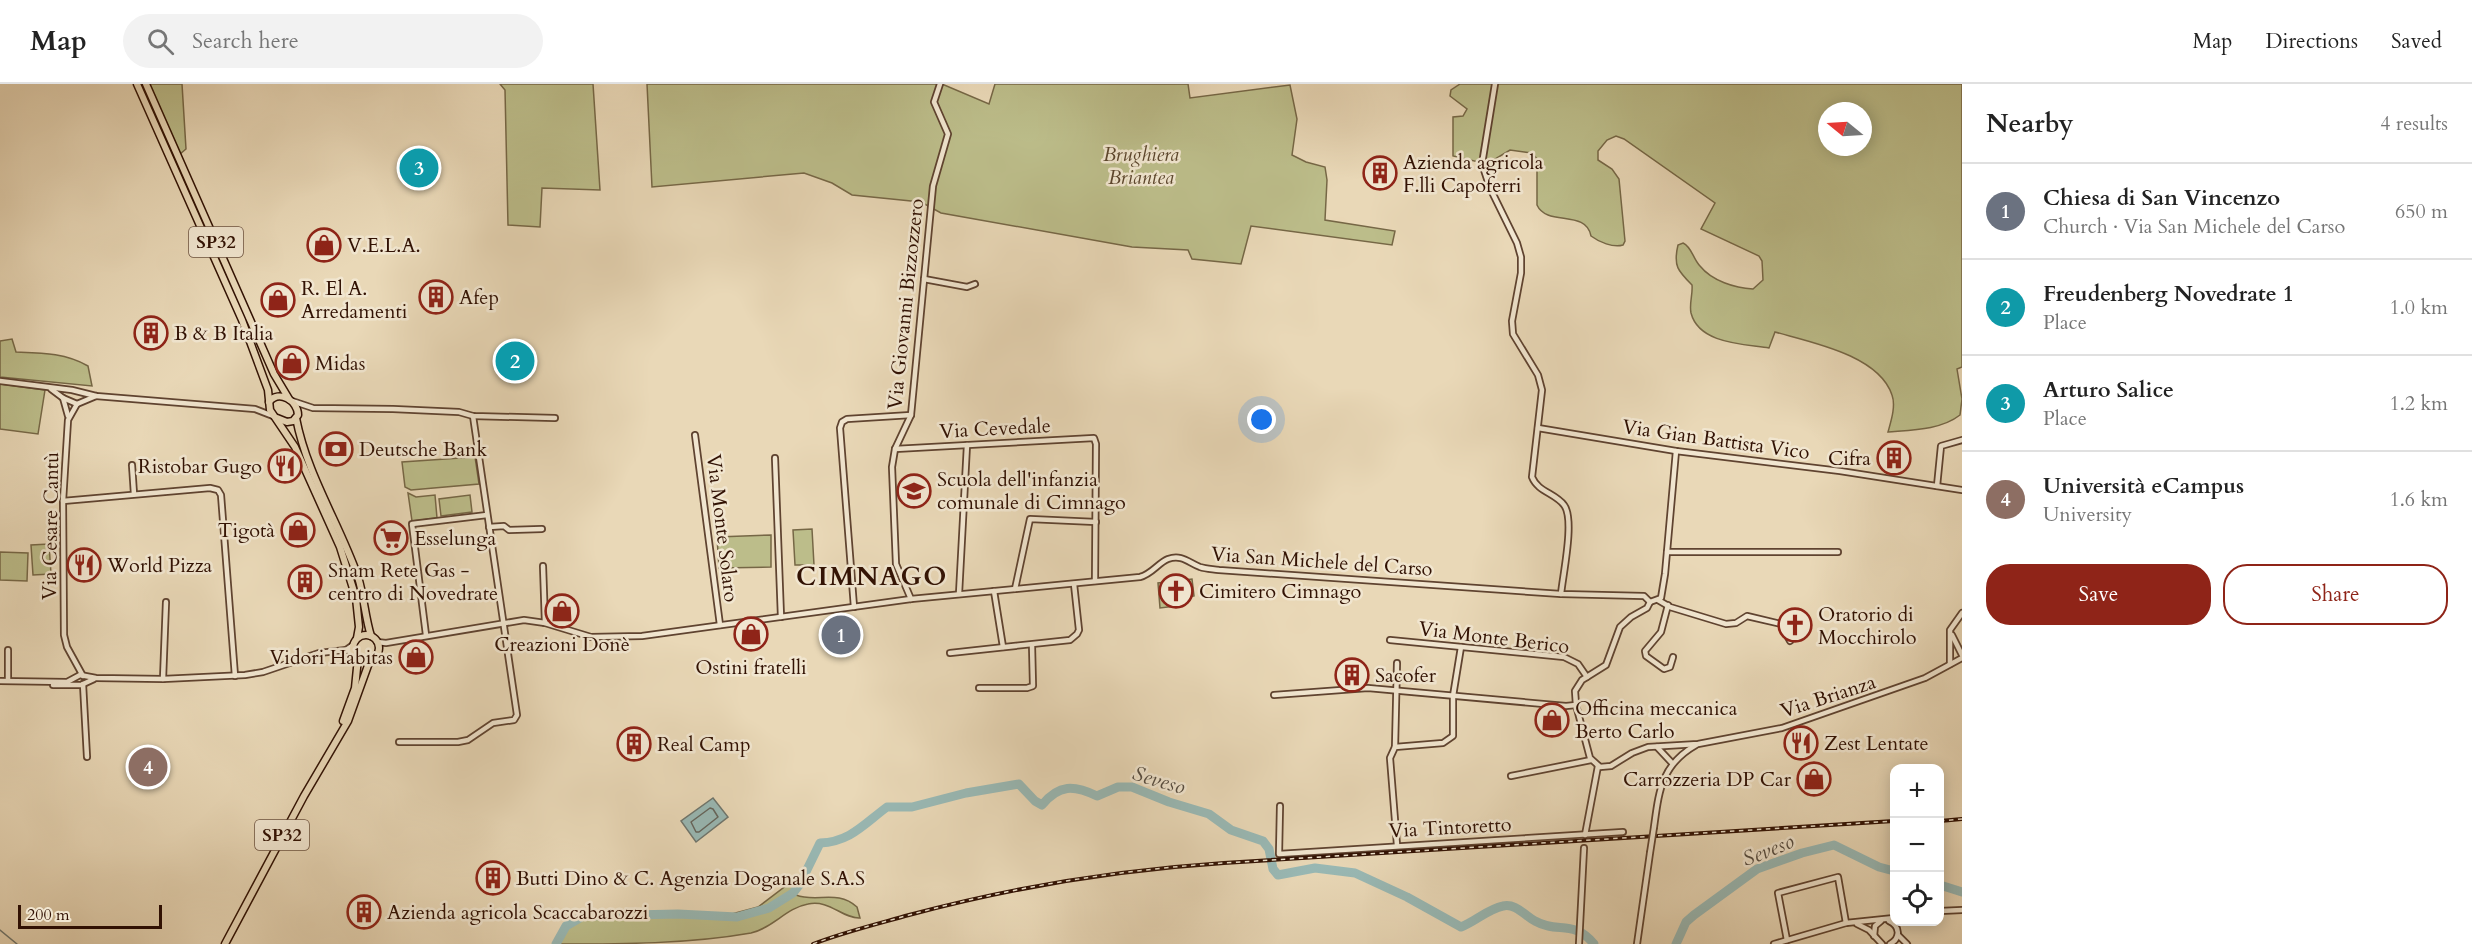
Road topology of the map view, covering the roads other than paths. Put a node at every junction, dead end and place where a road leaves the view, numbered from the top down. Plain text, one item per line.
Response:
1 (137, 84) edge
2 (146, 84) edge
3 (940, 84) edge
4 (1495, 84) edge
5 (924, 279) junction
6 (975, 284) dead end
7 (0, 381) edge
8 (46, 387) junction
9 (72, 390) junction
10 (96, 396) junction
11 (63, 398) junction
12 (289, 399) junction
13 (269, 403) junction
14 (77, 404) junction
15 (313, 408) junction
16 (255, 410) junction
17 (911, 415) junction
18 (473, 416) junction
19 (277, 417) junction
20 (297, 417) junction
21 (555, 418) dead end
22 (68, 420) junction
23 (1538, 428) junction
24 (695, 435) dead end
25 (1962, 440) edge
26 (967, 445) junction
27 (895, 449) junction
28 (1676, 451) junction
29 (775, 458) dead end
30 (132, 465) dead end
31 (1937, 486) junction
32 (1962, 490) edge
33 (134, 494) junction
34 (63, 501) junction
35 (487, 515) junction
36 (1096, 522) junction
37 (489, 527) junction
38 (542, 529) dead end
39 (1667, 552) junction
40 (1838, 552) dead end
41 (543, 566) dead end
42 (1095, 581) junction
43 (1074, 584) junction
44 (1015, 589) junction
45 (994, 591) junction
46 (959, 594) junction
47 (1561, 594) junction
48 (911, 599) junction
49 (1658, 600) junction
50 (166, 602) dead end
51 (1650, 602) junction
52 (1668, 606) junction
53 (854, 607) junction
54 (1962, 613) edge
55 (781, 617) junction
56 (502, 622) junction
57 (545, 623) junction
58 (720, 625) junction
59 (1952, 626) junction
60 (426, 635) junction
61 (371, 636) junction
62 (357, 638) junction
63 (1390, 640) dead end
64 (1790, 641) dead end
65 (378, 645) junction
66 (1032, 645) junction
67 (1003, 647) junction
68 (1461, 647) junction
69 (8, 650) dead end
70 (355, 652) junction
71 (950, 652) dead end
72 (1962, 656) edge
73 (1673, 657) dead end
74 (370, 660) junction
75 (1397, 663) dead end
76 (1950, 664) junction
77 (78, 669) junction
78 (83, 676) junction
79 (235, 676) junction
80 (1587, 677) junction
81 (76, 678) junction
82 (96, 678) junction
83 (163, 679) junction
84 (8, 680) junction
85 (0, 681) edge
86 (44, 682) junction
87 (82, 684) junction
88 (978, 688) dead end
89 (1396, 690) junction
90 (1274, 694) dead end
91 (1453, 696) junction
92 (1576, 705) junction
93 (399, 742) dead end
94 (1698, 744) junction
95 (1395, 747) junction
96 (1657, 747) junction
97 (1668, 747) junction
98 (327, 756) junction
99 (87, 757) dead end
100 (1677, 758) junction
101 (1591, 760) junction
102 (1672, 763) junction
103 (1598, 766) junction
104 (1511, 776) dead end
105 (1280, 806) dead end
106 (1623, 832) dead end
107 (1585, 835) junction
108 (1397, 845) junction
109 (1584, 848) dead end
110 (1962, 910) edge
111 (1944, 911) edge
112 (1890, 919) edge
113 (1883, 921) junction
114 (1854, 922) junction
115 (1846, 923) junction
116 (1897, 927) joint
117 (1898, 935) junction
118 (1874, 937) junction
119 (1787, 940) junction
120 (1579, 942) edge
121 (1894, 943) edge
122 (226, 944) edge
123 (1637, 944) edge
124 (1774, 944) edge
125 (1869, 944) edge
126 (1880, 944) edge
127 (1907, 944) edge

1 - 13 main road, SP32
2 - 12 main road, SP32
3 - 5 street, Via Giovanni Bizzozzero
4 - 23 street
5 - 6 street
5 - 17 street, Via Giovanni Bizzozzero
7 - 8 street
8 - 9 street
8 - 11 street
9 - 10 street
9 - 14 street
10 - 14 street
10 - 16 street
11 - 14 street
11 - 22 street
12 - 13 main road
12 - 15 street
12 - 20 main road
13 - 16 street
13 - 19 main road, SP32
14 - 22 street, Via Cesare Cantù
15 - 18 street
15 - 20 street
16 - 19 street
17 - 27 street, Via Giovanni Bizzozzero
17 - 53 street
18 - 21 street
18 - 35 street
19 - 20 main road
19 - 62 main road, SP32
20 - 61 main road
22 - 34 street, Via Cesare Cantù
23 - 28 street, Via Gian Battista Vico
23 - 47 street
24 - 58 street, Via Monte Solaro
25 - 31 street
26 - 27 street, Via Cevedale
26 - 36 street, Via Cevedale
26 - 46 street
27 - 48 street, Via Giovanni Bizzozzero
28 - 31 street, Via Gian Battista Vico
28 - 39 street
29 - 55 street
30 - 33 street
31 - 32 street, Via Gian Battista Vico
33 - 34 street
33 - 79 street
34 - 77 street, Via Cesare Cantù
35 - 37 street
35 - 60 street
36 - 42 street
36 - 44 street
37 - 38 street
37 - 56 street
39 - 40 street
39 - 49 street
41 - 57 street
42 - 43 street, Via San Michele del Carso
42 - 47 street, Via San Michele del Carso
43 - 44 street, Via San Michele del Carso
43 - 66 street
44 - 45 street, Via San Michele del Carso
45 - 46 street, Via San Michele del Carso
45 - 67 street
46 - 48 street, Via San Michele del Carso
47 - 51 street, Via San Michele del Carso
48 - 53 street, Via San Michele del Carso
49 - 51 street
49 - 52 street
50 - 83 street
51 - 80 street
52 - 64 street
52 - 73 street
53 - 55 street, Via San Michele del Carso
54 - 59 street
55 - 58 street, Via San Michele del Carso
56 - 57 street, Via San Michele del Carso
56 - 60 street, Via San Michele del Carso
56 - 93 street
57 - 58 street, Via San Michele del Carso
59 - 72 street
59 - 76 street
60 - 65 street, Via San Michele del Carso
61 - 62 main road
61 - 65 main road
62 - 70 main road
63 - 68 street, Via Monte Berico
65 - 74 main road
66 - 67 street
66 - 88 street
67 - 71 street
68 - 80 street, Via Monte Berico
68 - 91 street
69 - 84 street
70 - 74 main road
70 - 79 street
70 - 98 main road, SP32
72 - 76 street, Via Brianza
74 - 98 main road, SP32
75 - 89 street
76 - 94 street, Via Brianza
77 - 78 street, Via Cesare Cantù
77 - 81 street
78 - 81 street
78 - 82 street
78 - 87 street
79 - 83 street
80 - 92 street
81 - 86 street
81 - 87 street
82 - 83 street
82 - 87 street
84 - 85 street
84 - 86 street
86 - 87 street
87 - 99 street
89 - 90 street
89 - 91 street
89 - 95 street
91 - 92 street
91 - 95 street
92 - 101 street
94 - 97 street, Via Brianza
94 - 100 street
95 - 108 street
96 - 97 street, Via Brianza
96 - 102 street
96 - 103 street, Via Brianza
97 - 100 street
98 - 122 main road, SP32
100 - 102 street
101 - 103 street
101 - 104 street
102 - 123 street, bridge
103 - 107 street
105 - 108 street, Via Tintoretto
106 - 107 street, Via Tintoretto
107 - 108 street, Via Tintoretto
109 - 120 street
110 - 111 street
112 - 113 street
113 - 114 street
113 - 116 street
113 - 118 street
114 - 115 street
114 - 118 street
115 - 119 street
115 - 119 street
116 - 117 street
117 - 121 street
117 - 127 street
118 - 125 street
118 - 126 street
119 - 124 street

